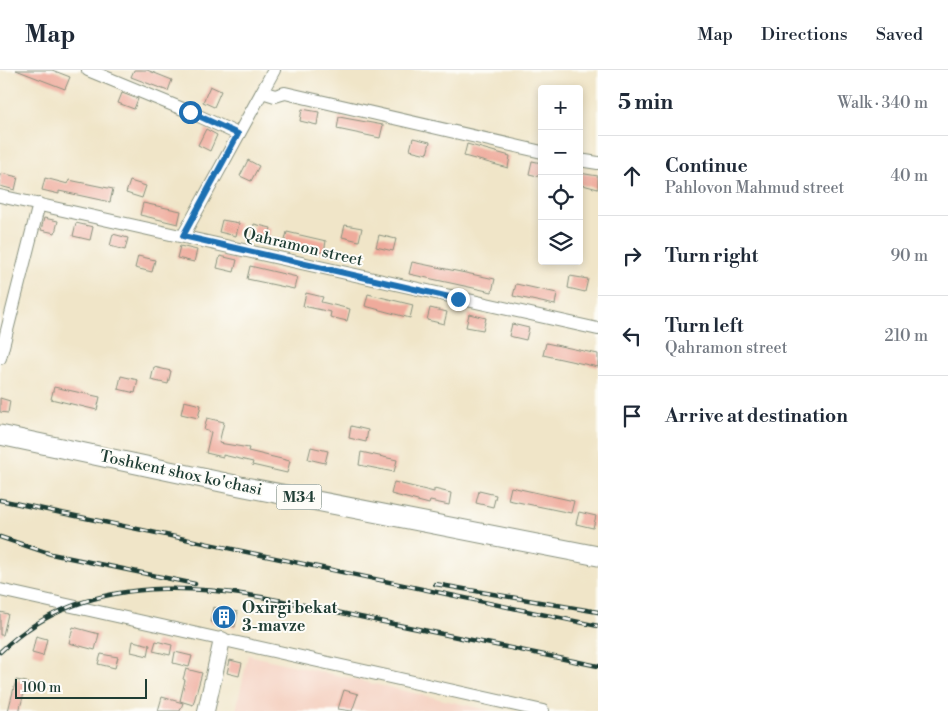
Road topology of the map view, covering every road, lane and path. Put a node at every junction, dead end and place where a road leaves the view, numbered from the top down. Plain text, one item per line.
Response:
1 (88, 70) edge
2 (274, 70) edge
3 (262, 92) junction
4 (238, 134) junction
5 (538, 151) edge
6 (583, 161) edge
7 (598, 164) edge
8 (0, 196) edge
9 (39, 204) junction
10 (183, 236) junction
11 (598, 329) edge
12 (0, 358) edge
13 (0, 435) edge
14 (0, 447) edge
15 (121, 466) junction
16 (598, 556) edge
17 (598, 568) edge
18 (0, 590) edge
19 (222, 640) junction
20 (537, 710) edge
21 (206, 711) edge

1 - 4 street
2 - 3 street
3 - 4 street
3 - 5 street
4 - 10 street
6 - 7 street
8 - 9 street, Qahramon street
9 - 10 street, Qahramon street
9 - 12 street
10 - 11 street, Qahramon street
13 - 15 highway, Toshkent shox ko'chasi / M34
14 - 15 highway, Toshkent shox ko'chasi / M34
15 - 16 highway, Toshkent shox ko'chasi / M34
15 - 17 highway, Toshkent shox ko'chasi / M34
18 - 19 street
19 - 20 street
19 - 21 main road

